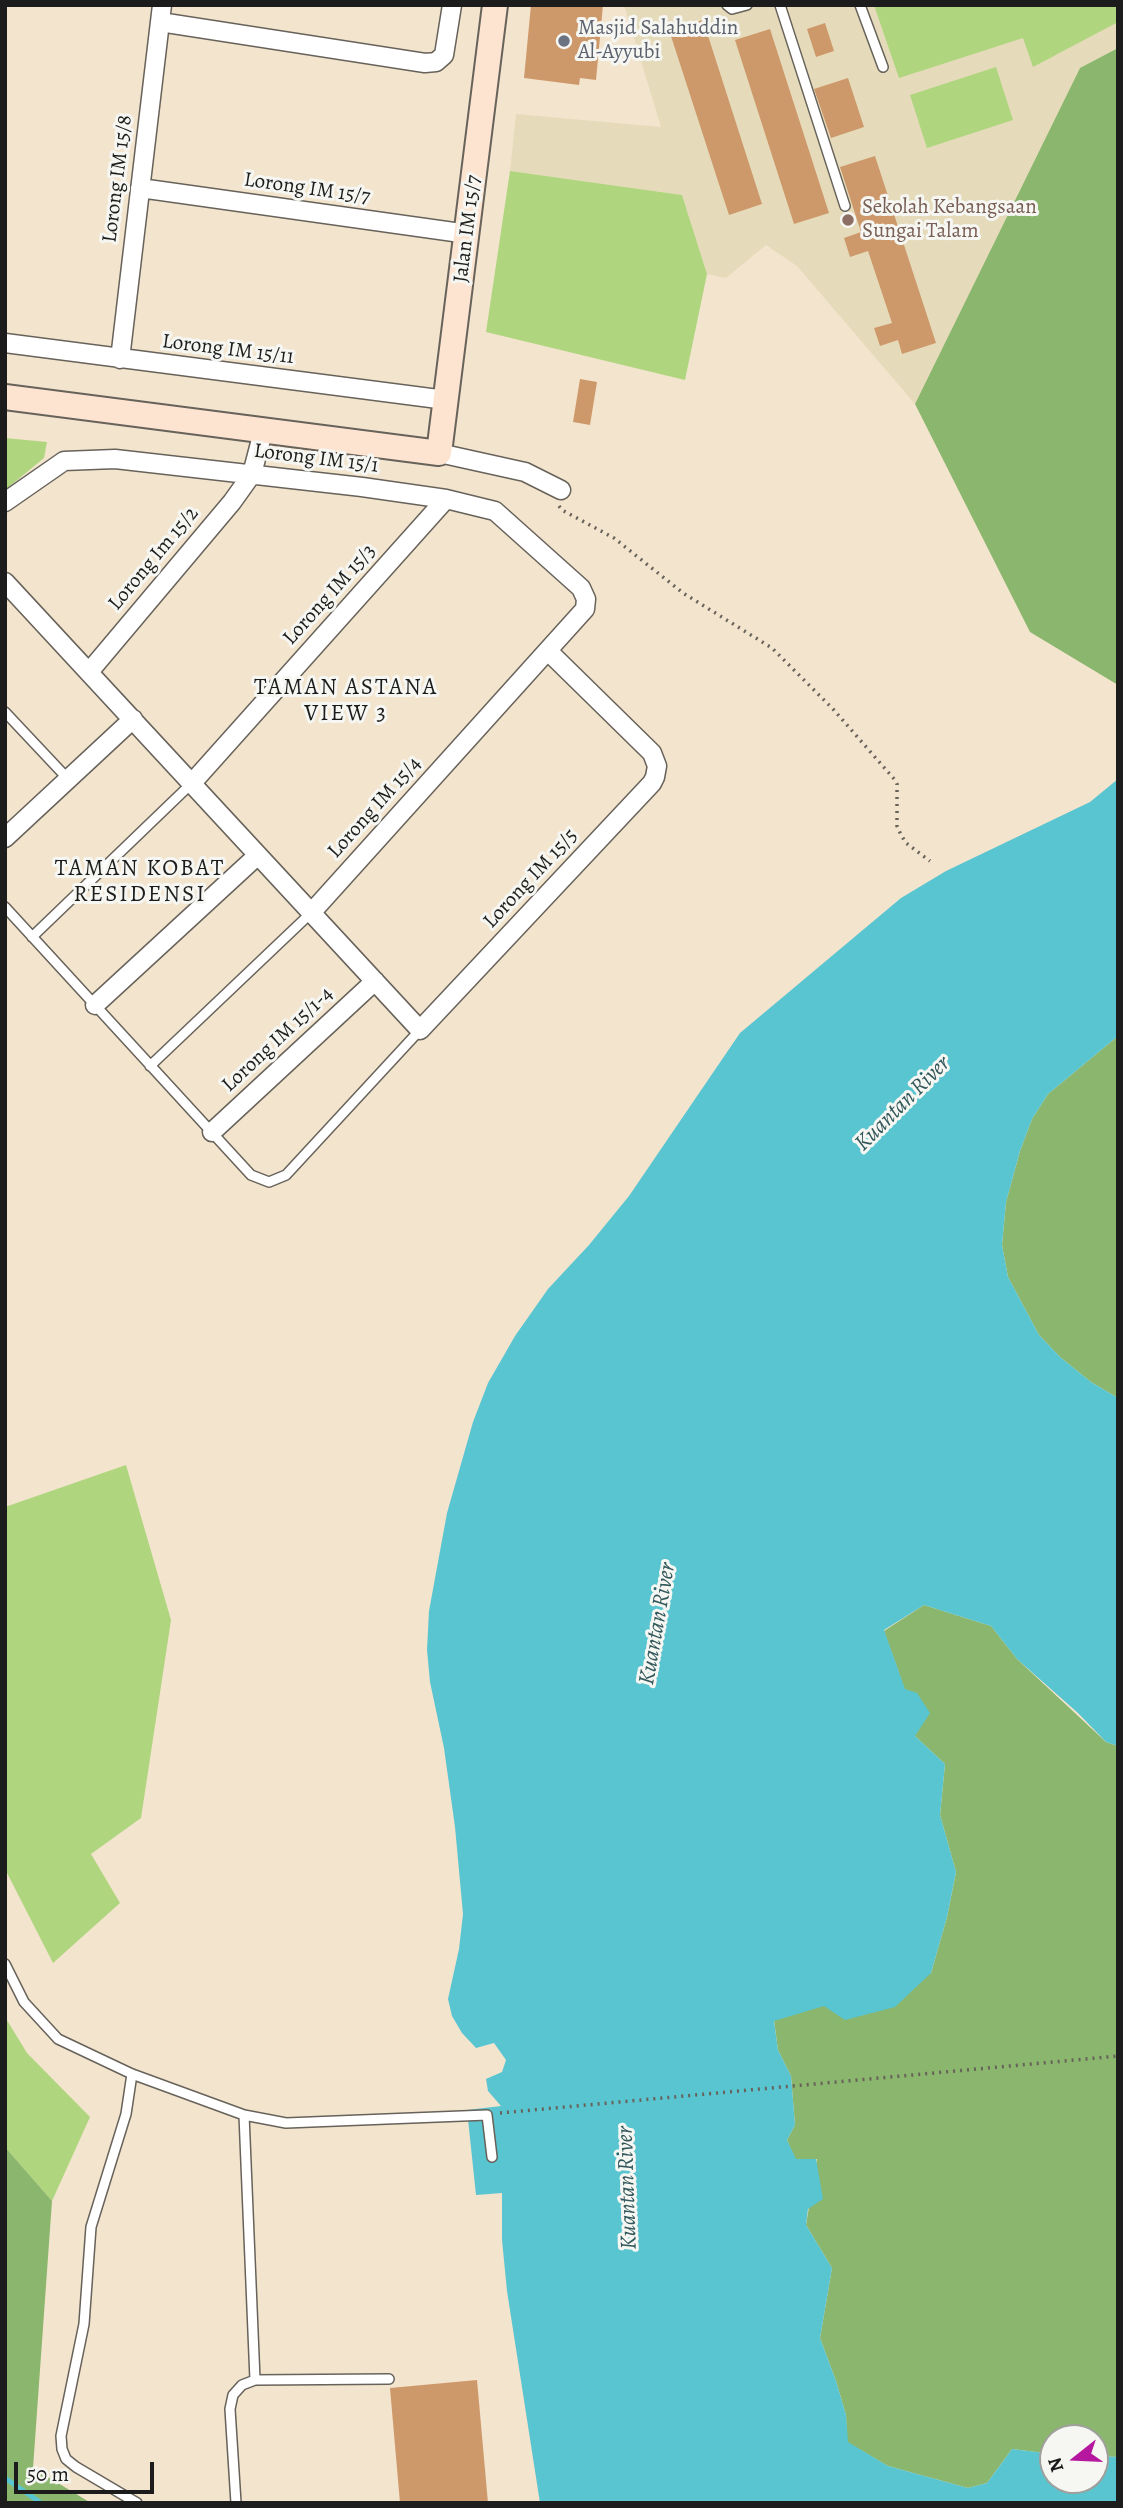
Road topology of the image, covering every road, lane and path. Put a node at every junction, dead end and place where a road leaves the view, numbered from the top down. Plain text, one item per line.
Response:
1 (452, 5) edge
2 (495, 5) edge
3 (727, 5) edge
4 (747, 5) edge
5 (780, 5) edge
6 (860, 5) edge
7 (161, 14) edge
8 (883, 66) dead end
9 (140, 188) junction
10 (845, 206) dead end
11 (468, 234) junction
12 (5, 343) edge
13 (120, 359) junction
14 (5, 397) edge
15 (446, 400) junction
16 (264, 428) junction
17 (439, 453) junction
18 (252, 474) junction
19 (561, 490) joint
20 (446, 499) junction
21 (5, 502) edge
22 (5, 582) edge
23 (584, 609) joint
24 (548, 651) junction
25 (89, 672) junction
26 (5, 712) edge
27 (133, 719) junction
28 (68, 779) junction
29 (192, 783) junction
30 (5, 838) edge
31 (258, 855) junction
32 (930, 861) dead end
33 (5, 907) edge
34 (311, 912) junction
35 (32, 937) junction
36 (375, 981) junction
37 (95, 1006) junction
38 (420, 1030) junction
39 (150, 1066) junction
40 (212, 1132) junction
41 (5, 1964) edge
42 (1118, 2056) edge
43 (132, 2074) junction
44 (499, 2113) dead end
45 (244, 2115) junction
46 (492, 2157) dead end
47 (389, 2379) dead end
48 (254, 2380) junction
49 (137, 2503) edge
50 (236, 2503) edge

1 - 7 street
2 - 11 street, Jalan IM 15/7
3 - 4 lane
5 - 10 lane
6 - 8 lane
7 - 9 street, Lorong IM 15/8
9 - 11 street, Lorong IM 15/7
9 - 13 street, Lorong IM 15/8
11 - 15 street, Jalan IM 15/7
12 - 13 street, Lorong IM 15/11
13 - 15 street, Lorong IM 15/11
14 - 16 street
15 - 17 street, Jalan IM 15/7
16 - 17 street
16 - 18 street
17 - 19 street
18 - 20 street, Lorong IM 15/1
18 - 21 street, Lorong IM 15/1
18 - 25 street, Lorong Im 15/2
19 - 32 path
20 - 23 street, Lorong IM 15/1
20 - 29 street, Lorong IM 15/3
22 - 25 street
23 - 24 street, Lorong IM 15/4
24 - 34 street, Lorong IM 15/4
24 - 38 street, Lorong IM 15/5
25 - 27 street
26 - 28 lane
27 - 28 street
27 - 29 street
28 - 30 street
29 - 31 street
29 - 35 lane
31 - 34 street
31 - 37 street
33 - 35 lane
34 - 36 street
34 - 39 lane
35 - 37 lane
36 - 38 street
36 - 40 street, Lorong IM 15/1-4
37 - 39 lane
38 - 40 lane
39 - 40 lane
41 - 43 lane
42 - 44 path
43 - 45 lane
43 - 49 lane
45 - 46 lane
45 - 48 lane
47 - 48 lane
48 - 50 lane

